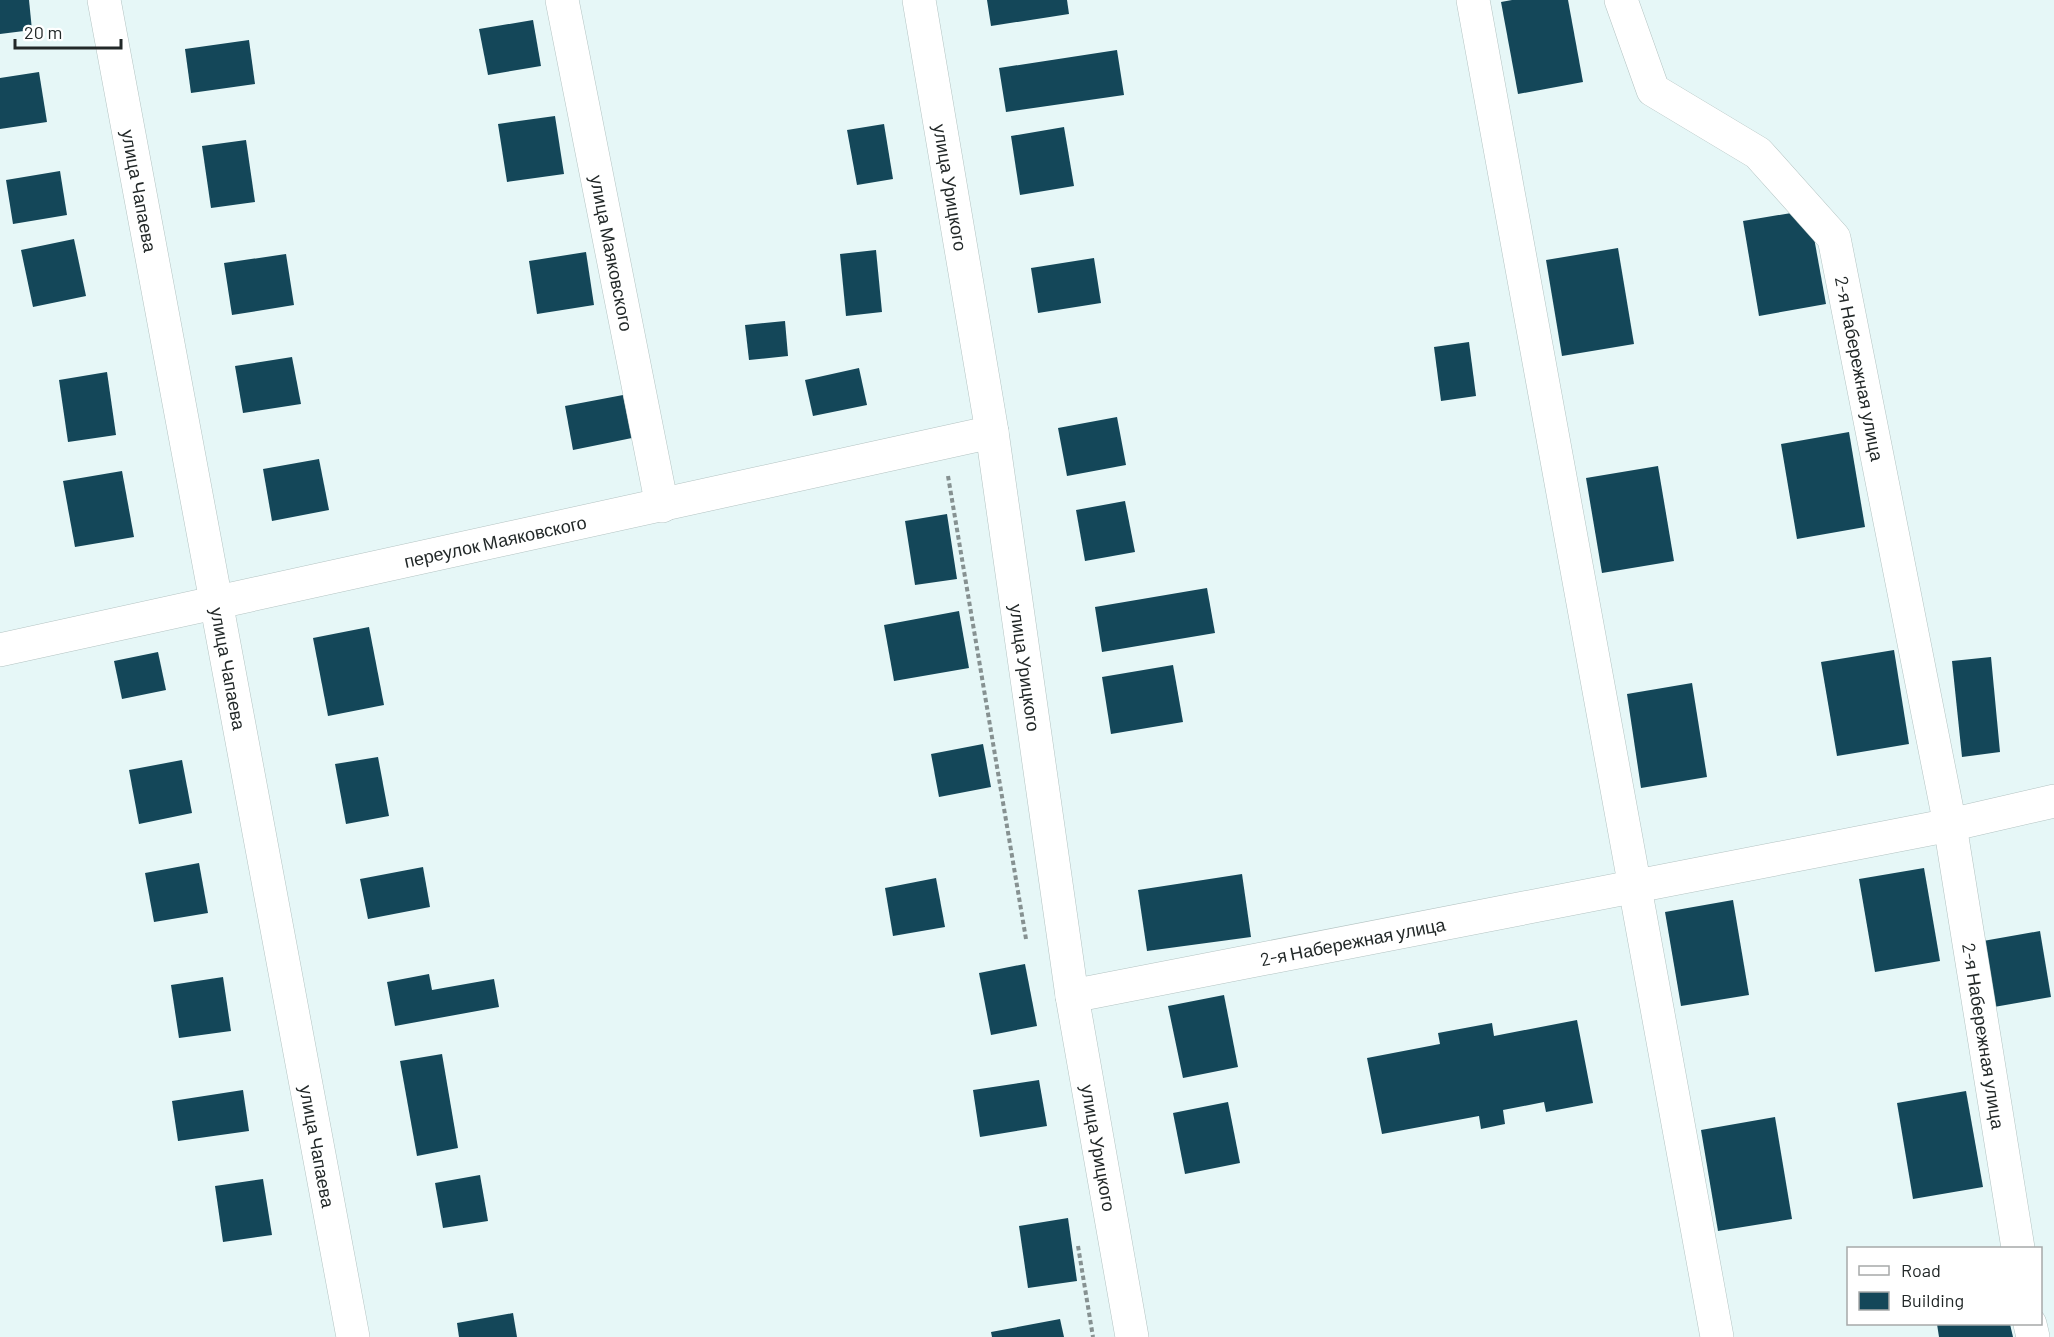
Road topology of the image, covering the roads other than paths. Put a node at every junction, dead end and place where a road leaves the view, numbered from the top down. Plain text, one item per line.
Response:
1 (104, 0) edge
2 (562, 0) edge
3 (920, 0) edge
4 (1473, 0) edge
5 (1621, 0) edge
6 (992, 432) junction
7 (662, 506) junction
8 (214, 604) junction
9 (0, 650) edge
10 (2054, 801) edge
11 (1950, 825) junction
12 (1635, 886) junction
13 (1072, 996) junction
14 (2018, 1247) edge
15 (353, 1337) edge
16 (1132, 1337) edge
17 (1717, 1337) edge

1 - 8 street, улица Чапаева
2 - 7 street, улица Маяковского
3 - 6 street, улица Урицкого
4 - 12 street
5 - 11 street, 2-я Набережная улица
6 - 7 street, переулок Маяковского
6 - 13 street, улица Урицкого
7 - 8 street, переулок Маяковского
8 - 9 street, переулок Маяковского
8 - 15 street, улица Чапаева
10 - 11 street, 2-я Набережная улица
11 - 12 street, 2-я Набережная улица
11 - 14 street, 2-я Набережная улица
12 - 13 street, 2-я Набережная улица
12 - 17 street
13 - 16 street, улица Урицкого

